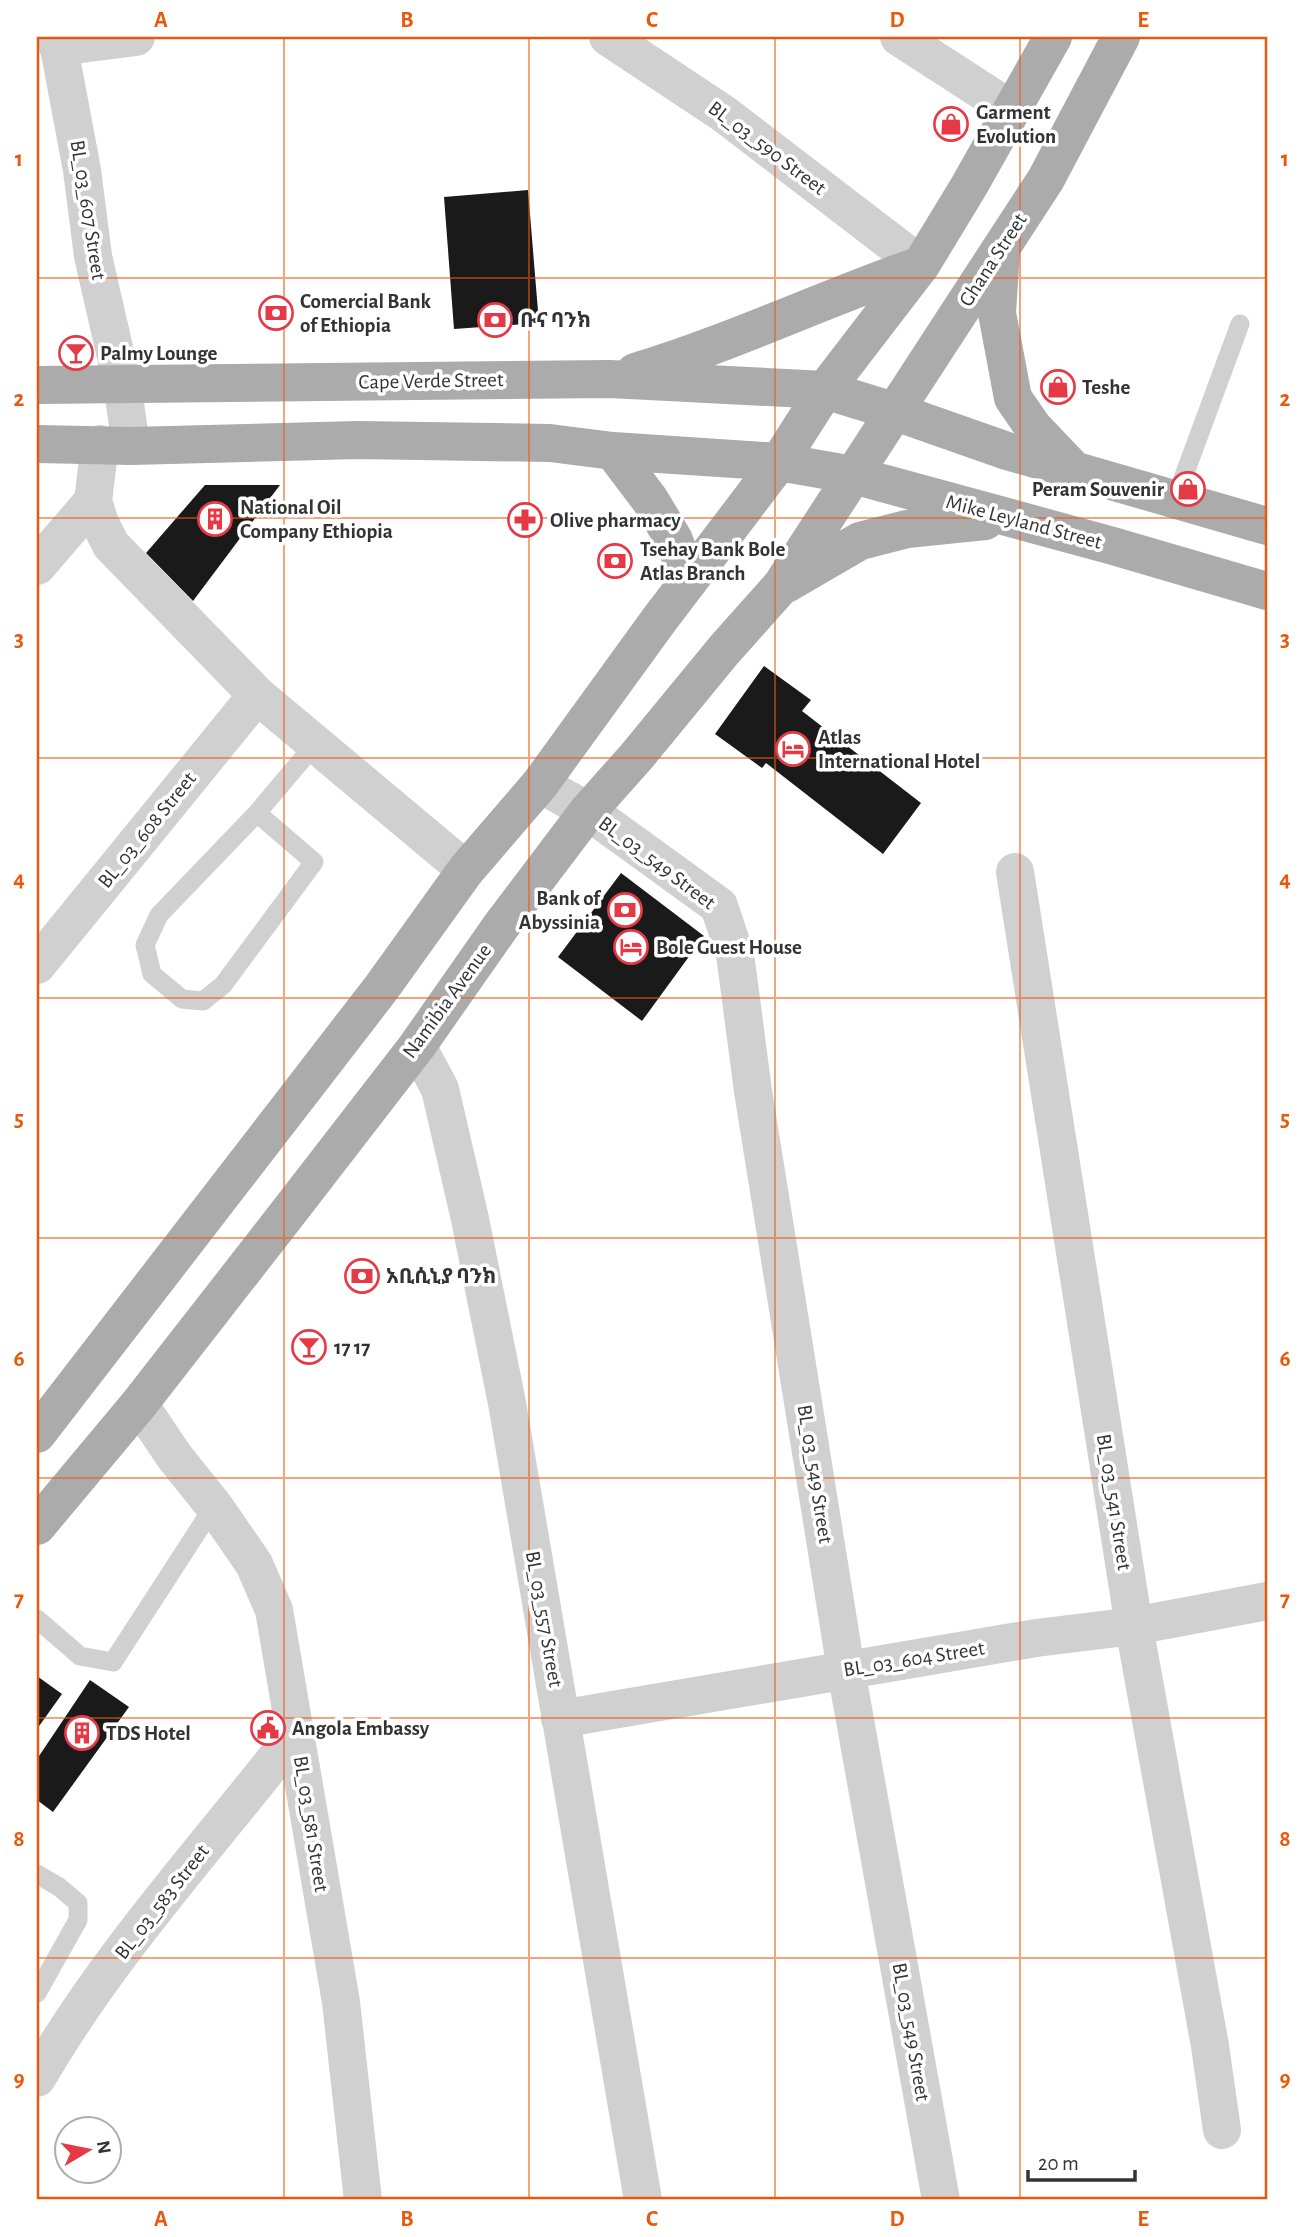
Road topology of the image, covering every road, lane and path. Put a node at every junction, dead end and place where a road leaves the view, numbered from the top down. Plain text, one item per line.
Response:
1 (136, 37) edge
2 (608, 37) edge
3 (899, 37) edge
4 (1053, 37) edge
5 (1121, 37) edge
6 (57, 42) edge
7 (1012, 110) junction
8 (1001, 249) junction
9 (921, 265) junction
10 (1240, 324) dead end
11 (610, 379) junction
12 (122, 383) junction
13 (37, 385) edge
14 (825, 390) junction
15 (893, 411) junction
16 (37, 444) edge
17 (115, 445) junction
18 (613, 451) junction
19 (779, 462) junction
20 (1073, 469) junction
21 (853, 475) junction
22 (1174, 500) junction
23 (93, 501) junction
24 (1009, 518) junction
25 (1267, 526) edge
26 (37, 566) edge
27 (689, 581) junction
28 (781, 586) junction
29 (1267, 591) edge
30 (257, 695) junction
31 (316, 743) junction
32 (540, 784) junction
33 (588, 811) junction
34 (257, 813) junction
35 (466, 870) junction
36 (1015, 872) dead end
37 (37, 965) edge
38 (417, 1045) junction
39 (139, 1404) junction
40 (37, 1434) edge
41 (214, 1506) junction
42 (37, 1525) edge
43 (1267, 1601) edge
44 (37, 1619) edge
45 (1134, 1626) junction
46 (846, 1670) junction
47 (560, 1719) junction
48 (296, 1732) junction
49 (37, 1874) edge
50 (37, 1993) edge
51 (37, 2078) edge
52 (1222, 2130) dead end
53 (363, 2200) edge
54 (643, 2200) edge
55 (942, 2200) edge

1 - 6 street
2 - 9 street, BL_03_590 Street
3 - 7 street
4 - 7 main road
5 - 8 main road, Ghana Street
6 - 12 street, BL_03_607 Street
7 - 9 main road
8 - 15 main road, Ghana Street
8 - 20 main road
9 - 11 main road
9 - 14 main road
10 - 22 lane
11 - 12 main road, Cape Verde Street
11 - 14 main road, Cape Verde Street
12 - 13 main road, Cape Verde Street
12 - 17 street, BL_03_607 Street
14 - 15 main road, Cape Verde Street
14 - 19 main road
15 - 20 main road
15 - 21 main road, Ghana Street
16 - 17 main road
17 - 18 main road
17 - 23 street, BL_03_607 Street
18 - 19 main road
18 - 27 main road
19 - 21 main road, Mike Leyland Street
19 - 27 main road
20 - 22 main road
21 - 24 main road, Mike Leyland Street
21 - 28 main road, Namibia Avenue
22 - 25 main road
23 - 26 street
23 - 30 street
24 - 28 main road
24 - 29 main road, Mike Leyland Street
27 - 32 main road
28 - 33 main road, Namibia Avenue
30 - 31 street
30 - 37 street, BL_03_608 Street
31 - 34 lane
31 - 35 street
32 - 33 street, BL_03_549 Street
32 - 35 main road
33 - 38 main road, Namibia Avenue
33 - 46 street, BL_03_549 Street
34 - 34 lane
35 - 40 main road
36 - 45 street, BL_03_541 Street
38 - 39 main road, Namibia Avenue
38 - 47 street, BL_03_557 Street
39 - 41 street, BL_03_581 Street
39 - 42 main road, Namibia Avenue
41 - 44 lane
41 - 48 street, BL_03_581 Street
43 - 45 street, BL_03_604 Street
45 - 46 street, BL_03_604 Street
45 - 52 street, BL_03_541 Street
46 - 47 street, BL_03_604 Street
46 - 55 street, BL_03_549 Street
47 - 54 street, BL_03_557 Street
48 - 51 street, BL_03_583 Street
48 - 53 street, BL_03_581 Street
49 - 50 lane

